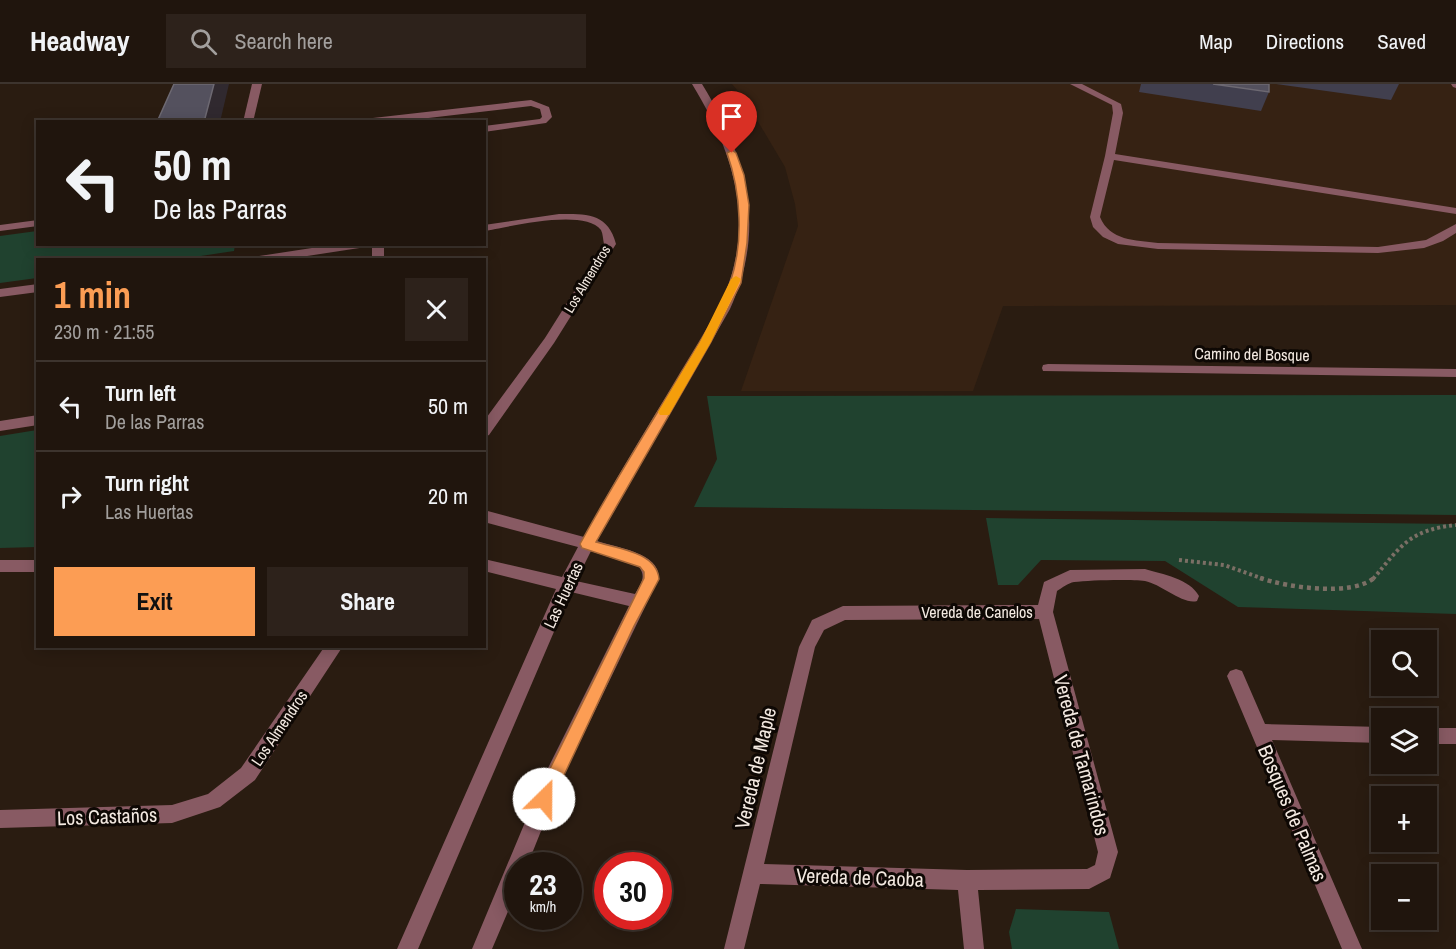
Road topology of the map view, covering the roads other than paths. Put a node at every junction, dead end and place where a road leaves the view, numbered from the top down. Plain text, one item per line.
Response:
1 (256, 84) edge
2 (697, 84) edge
3 (1075, 84) edge
4 (248, 120) edge
5 (382, 120) edge
6 (486, 129) edge
7 (1110, 156) junction
8 (1456, 211) edge
9 (36, 223) edge
10 (1456, 227) edge
11 (0, 228) edge
12 (486, 228) edge
13 (352, 246) edge
14 (267, 258) edge
15 (36, 288) edge
16 (0, 293) edge
17 (1048, 368) dead end
18 (1456, 373) edge
19 (36, 420) edge
20 (0, 426) edge
21 (486, 429) edge
22 (486, 517) edge
23 (587, 544) junction
24 (486, 565) edge
25 (0, 566) edge
26 (36, 566) edge
27 (566, 585) junction
28 (1191, 596) dead end
29 (639, 602) junction
30 (843, 612) joint
31 (1045, 612) junction
32 (334, 648) edge
33 (1236, 676) dead end
34 (1259, 732) junction
35 (1371, 735) edge
36 (1437, 736) edge
37 (1456, 736) edge
38 (213, 801) joint
39 (0, 819) edge
40 (753, 874) junction
41 (967, 880) junction
42 (407, 949) edge
43 (482, 949) edge
44 (734, 949) edge
45 (975, 949) edge
46 (1352, 949) edge

1 - 4 street
2 - 23 street, Las Huertas
3 - 7 street
5 - 6 street
7 - 8 street
7 - 10 street
9 - 11 street
12 - 21 street, Los Almendros
13 - 14 street
15 - 16 street
17 - 18 street, Camino del Bosque
19 - 20 street
22 - 23 street
23 - 27 street, Las Huertas
23 - 29 street
24 - 27 street
25 - 26 street
27 - 29 street
27 - 42 street, Las Huertas
28 - 31 street, Vereda de Canelos
29 - 43 street
30 - 31 street, Vereda de Canelos
30 - 40 street, Vereda de Maple
31 - 41 street, Vereda de Tamarindos
32 - 38 street, Los Almendros
33 - 34 street, Bosques de Palmas
34 - 35 street
34 - 46 street, Bosques de Palmas
36 - 37 street
38 - 39 street, Los Castaños
40 - 41 street, Vereda de Caoba
40 - 44 street, Vereda de Maple
41 - 45 street

